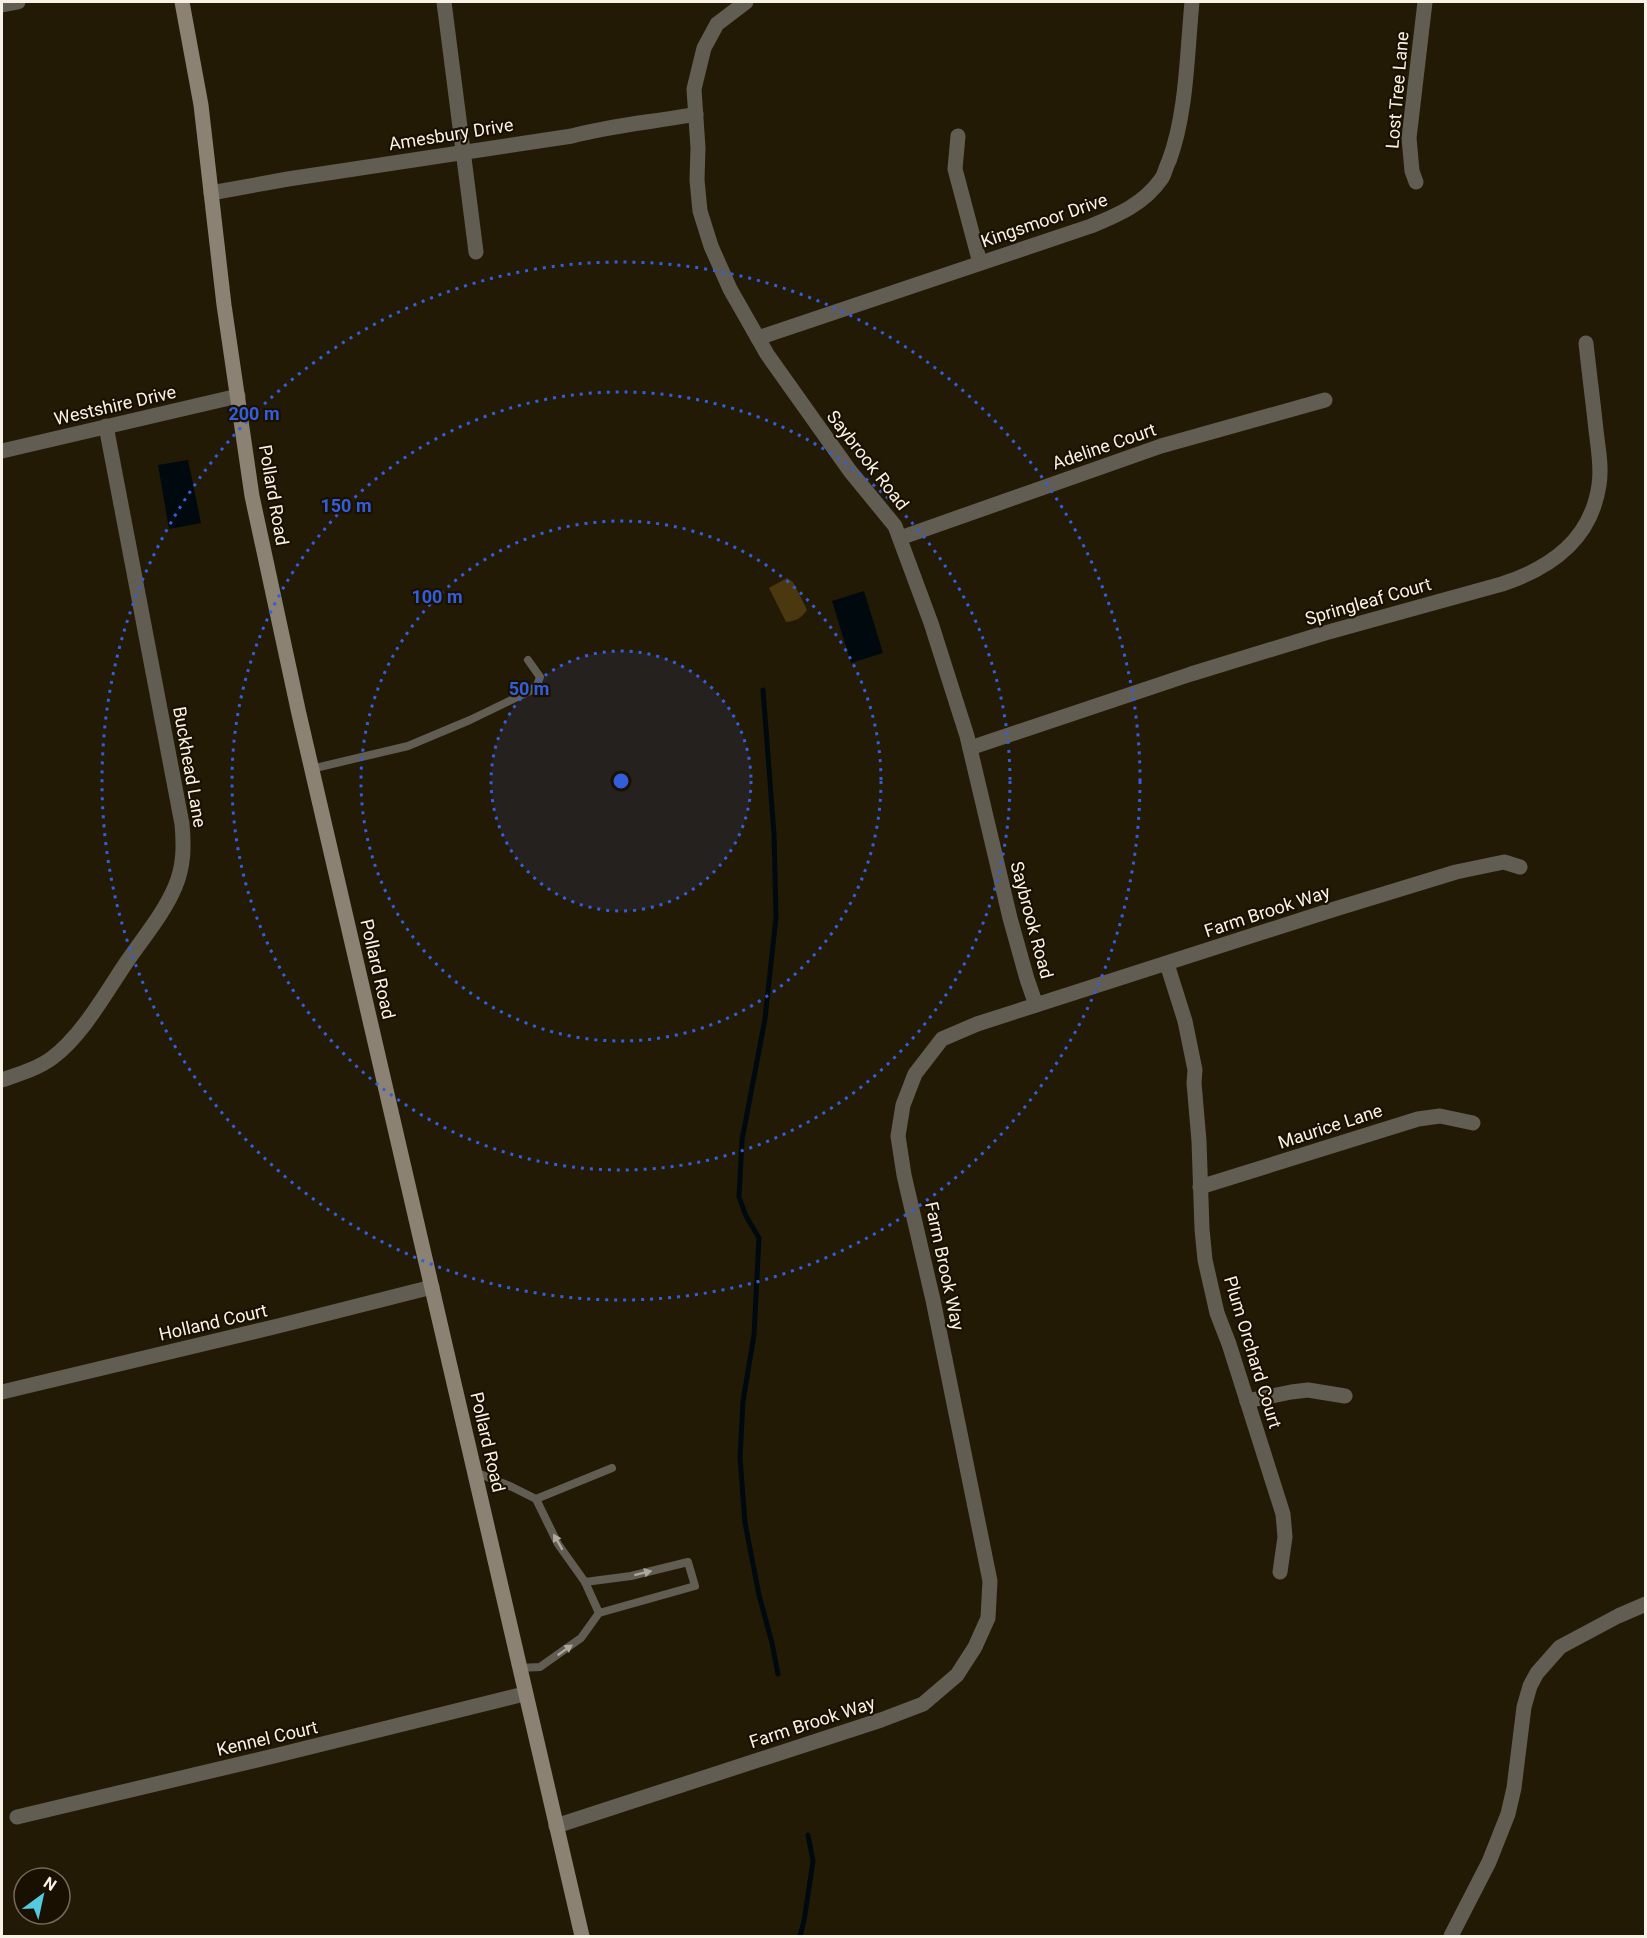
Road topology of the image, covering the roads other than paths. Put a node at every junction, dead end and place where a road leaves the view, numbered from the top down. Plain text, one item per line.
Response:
1 (18, 2) edge
2 (182, 2) edge
3 (444, 2) edge
4 (746, 2) edge
5 (1192, 2) edge
6 (1425, 2) edge
7 (2, 5) edge
8 (696, 114) junction
9 (958, 136) dead end
10 (463, 152) junction
11 (1416, 182) dead end
12 (212, 193) junction
13 (476, 252) dead end
14 (980, 263) junction
15 (758, 338) junction
16 (1586, 343) dead end
17 (238, 396) junction
18 (1325, 400) dead end
19 (106, 426) junction
20 (2, 451) edge
21 (900, 538) junction
22 (528, 660) dead end
23 (970, 748) junction
24 (311, 769) junction
25 (1520, 867) dead end
26 (1167, 964) junction
27 (1036, 1005) junction
28 (2, 1080) edge
29 (1473, 1123) dead end
30 (1200, 1187) junction
31 (432, 1287) junction
32 (2, 1392) edge
33 (1345, 1396) dead end
34 (1247, 1401) junction
35 (612, 1468) dead end
36 (474, 1472) junction
37 (536, 1499) junction
38 (1280, 1572) dead end
39 (585, 1582) junction
40 (1646, 1604) edge
41 (599, 1613) junction
42 (519, 1668) junction
43 (525, 1694) junction
44 (17, 1817) dead end
45 (556, 1826) junction
46 (582, 1936) edge
47 (1451, 1936) edge

1 - 7 street
2 - 12 street, Pollard Road
3 - 10 street
4 - 8 street, Saybrook Road
5 - 14 street, Kingsmoor Drive
6 - 11 street, Lost Tree Lane
8 - 10 street, Amesbury Drive
8 - 15 street, Saybrook Road
9 - 14 street
10 - 12 street, Amesbury Drive
10 - 13 street
12 - 17 street, Pollard Road
14 - 15 street, Kingsmoor Drive
15 - 21 street, Saybrook Road
16 - 23 street, Springleaf Court
17 - 19 street, Westshire Drive
17 - 24 street, Pollard Road
18 - 21 street, Adeline Court
19 - 20 street, Westshire Drive
19 - 28 street, Buckhead Lane
21 - 23 street, Saybrook Road
22 - 24 lane
23 - 27 street, Saybrook Road
24 - 31 street, Pollard Road
25 - 26 street, Farm Brook Way
26 - 27 street, Farm Brook Way
26 - 30 street, Plum Orchard Court
27 - 45 street, Farm Brook Way
29 - 30 street, Maurice Lane
30 - 34 street, Plum Orchard Court
31 - 32 street, Holland Court
31 - 36 street, Pollard Road
33 - 34 street
34 - 38 street, Plum Orchard Court
35 - 37 lane
36 - 37 lane
36 - 42 street, Pollard Road
39 -> 37 lane
39 - 41 lane
39 -> 41 lane
40 - 47 street
42 -> 41 lane
42 - 43 street, Pollard Road
43 - 44 street, Kennel Court
43 - 45 street, Pollard Road
45 - 46 street, Pollard Road

